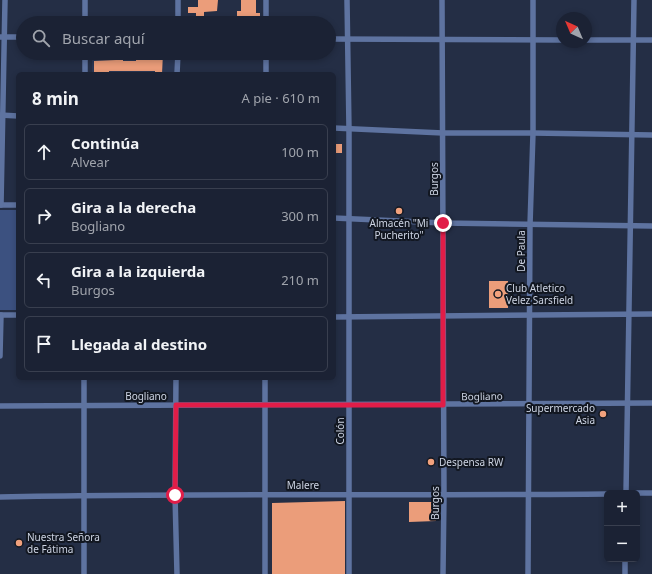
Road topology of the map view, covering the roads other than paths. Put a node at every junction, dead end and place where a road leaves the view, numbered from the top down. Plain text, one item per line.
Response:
1 (5, 0) edge
2 (85, 0) edge
3 (178, 0) edge
4 (266, 0) edge
5 (346, 0) edge
6 (442, 0) edge
7 (533, 0) edge
8 (634, 0) edge
9 (85, 16) edge
10 (178, 16) edge
11 (266, 16) edge
12 (2, 37) edge
13 (16, 37) edge
14 (336, 40) edge
15 (347, 40) junction
16 (533, 40) junction
17 (556, 40) edge
18 (592, 40) edge
19 (634, 40) junction
20 (652, 40) edge
21 (441, 41) junction
22 (85, 60) edge
23 (178, 60) edge
24 (266, 60) edge
25 (85, 72) edge
26 (177, 72) edge
27 (266, 72) edge
28 (1, 115) edge
29 (16, 116) edge
30 (336, 128) edge
31 (349, 129) junction
32 (443, 133) junction
33 (533, 133) junction
34 (631, 134) junction
35 (652, 135) edge
36 (1, 205) edge
37 (16, 205) edge
38 (336, 218) edge
39 (348, 219) junction
40 (443, 223) junction
41 (530, 225) junction
42 (630, 226) junction
43 (652, 226) edge
44 (628, 314) junction
45 (652, 314) edge
46 (0, 315) edge
47 (16, 315) edge
48 (443, 316) junction
49 (531, 316) junction
50 (336, 317) edge
51 (349, 317) junction
52 (0, 356) edge
53 (84, 380) edge
54 (176, 380) edge
55 (265, 380) edge
56 (652, 403) edge
57 (264, 404) junction
58 (349, 404) junction
59 (530, 404) junction
60 (628, 404) junction
61 (176, 405) junction
62 (443, 405) junction
63 (0, 406) edge
64 (84, 406) junction
65 (626, 490) edge
66 (640, 493) edge
67 (652, 493) edge
68 (265, 494) junction
69 (349, 494) junction
70 (528, 494) junction
71 (604, 494) edge
72 (175, 495) junction
73 (444, 495) junction
74 (84, 496) junction
75 (0, 497) edge
76 (625, 562) edge
77 (84, 574) edge
78 (177, 574) edge
79 (265, 574) edge
80 (349, 574) edge
81 (443, 574) edge
82 (528, 574) edge
83 (625, 574) edge

1 - 12 street
2 - 9 street
3 - 10 street
4 - 11 street
5 - 15 street, Colón
6 - 21 street, Burgos
7 - 16 street, De Paula
8 - 19 street
12 - 13 street
12 - 28 street
14 - 15 street
15 - 21 street
15 - 31 street, Colón
16 - 17 street
16 - 21 street
16 - 33 street, De Paula
18 - 19 street
19 - 20 street
19 - 34 street
21 - 32 street, Burgos
22 - 25 street
23 - 26 street
24 - 27 street
28 - 29 street
28 - 36 street
30 - 31 street
31 - 32 street
31 - 39 street, Colón
32 - 33 street
32 - 40 street, Burgos
33 - 34 street
33 - 41 street, De Paula
34 - 35 street
34 - 42 street
36 - 37 street
38 - 39 street
39 - 40 street
39 - 51 street, Colón
40 - 41 street
40 - 48 street, Burgos
41 - 42 street
41 - 49 street, De Paula
42 - 43 street
42 - 44 street
44 - 45 street
44 - 49 street
44 - 60 street
46 - 47 street
46 - 52 street
48 - 49 street
48 - 51 street
48 - 62 street, Burgos
49 - 59 street, De Paula
50 - 51 street
51 - 58 street, Colón
53 - 64 street
54 - 61 street
55 - 57 street
56 - 60 street, Bogliano
57 - 58 street, Bogliano
57 - 61 street, Bogliano
57 - 68 street
58 - 62 street, Bogliano
58 - 69 street, Colón
59 - 60 street, Bogliano
59 - 62 street, Bogliano
59 - 70 street, De Paula
60 - 65 street
61 - 64 street, Bogliano
61 - 72 street
62 - 73 street, Burgos
63 - 64 street, Bogliano
64 - 74 street
66 - 67 street
68 - 69 street, Malere
68 - 72 street, Malere
68 - 79 street
69 - 73 street, Malere
69 - 80 street, Colón
70 - 71 street, Malere
70 - 73 street, Malere
70 - 82 street, De Paula
72 - 74 street, Malere
72 - 78 street
73 - 81 street, Burgos
74 - 75 street, Malere
74 - 77 street
76 - 83 street

